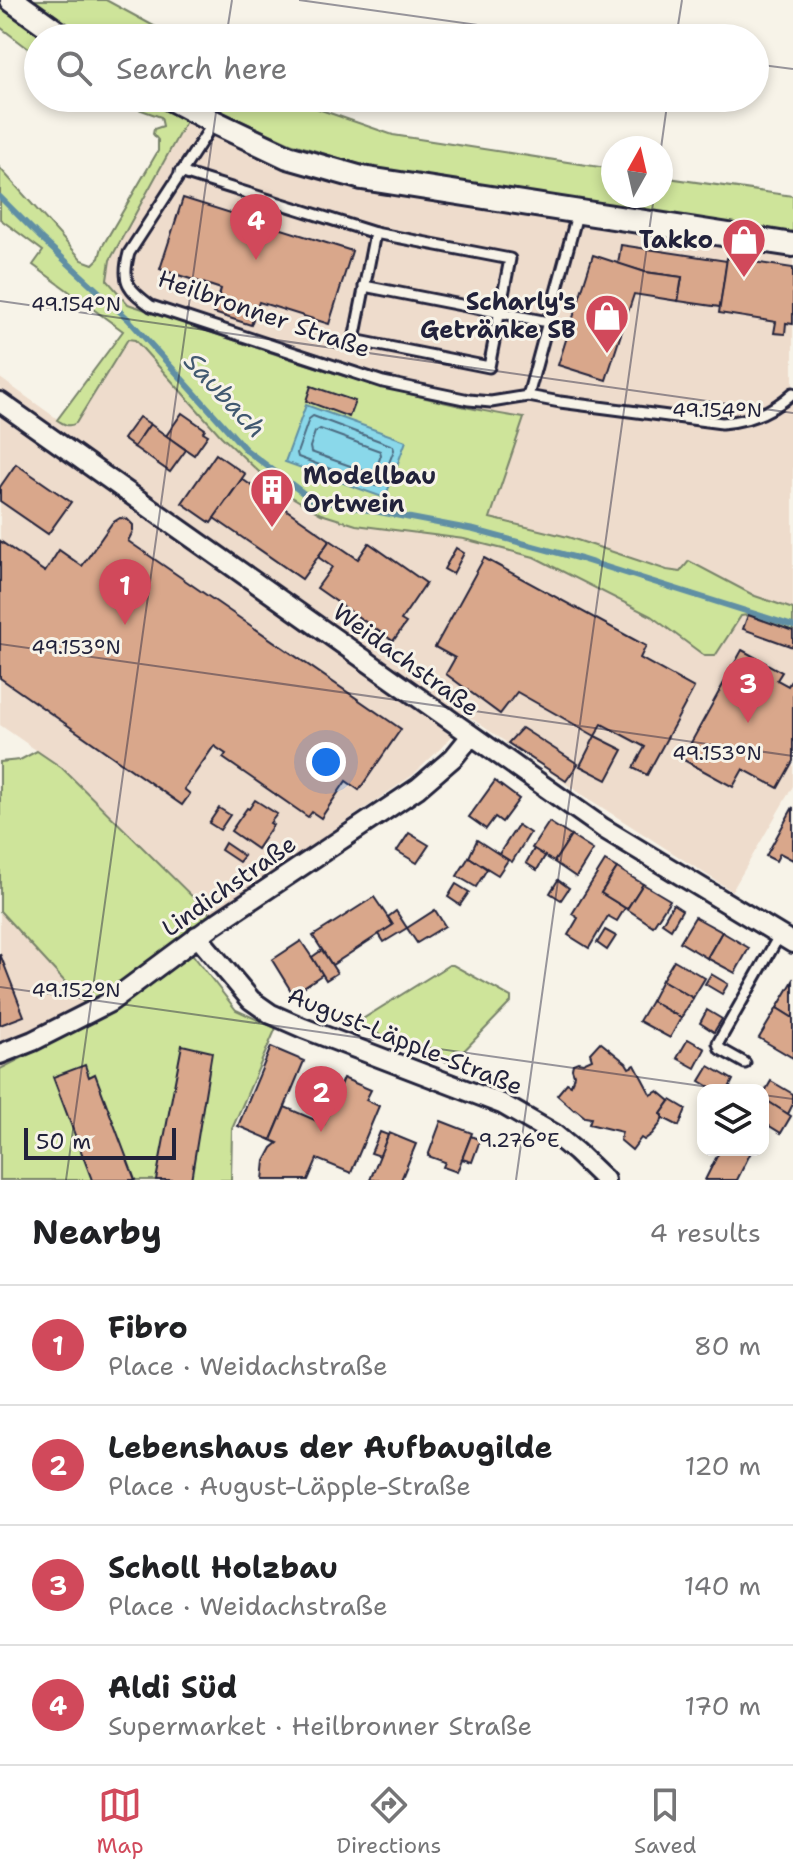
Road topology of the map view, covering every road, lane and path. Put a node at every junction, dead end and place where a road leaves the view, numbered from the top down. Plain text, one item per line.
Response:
1 (12, 0) edge
2 (45, 24) edge
3 (195, 112) edge
4 (214, 122) junction
5 (180, 172) junction
6 (578, 211) junction
7 (375, 233) junction
8 (793, 245) edge
9 (364, 286) junction
10 (499, 313) junction
11 (548, 322) junction
12 (793, 393) edge
13 (528, 396) junction
14 (0, 402) edge
15 (471, 736) junction
16 (197, 936) junction
17 (786, 939) edge
18 (0, 1054) edge
19 (745, 1063) dead end
20 (605, 1180) edge

1 - 2 street
3 - 4 street
4 - 5 lane, Heilbronner Straße
4 - 6 street
5 - 7 lane
5 - 13 lane, Heilbronner Straße
6 - 8 street
6 - 11 lane
7 - 9 lane
7 - 10 lane
9 - 10 lane
9 - 10 lane
10 - 11 lane
11 - 13 lane
12 - 13 lane, Heilbronner Straße
14 - 15 street, Weidachstraße
15 - 16 street, Lindichstraße
15 - 17 street, Weidachstraße
16 - 18 street, Lindichstraße
16 - 20 street, August-Läpple-Straße
17 - 19 lane

